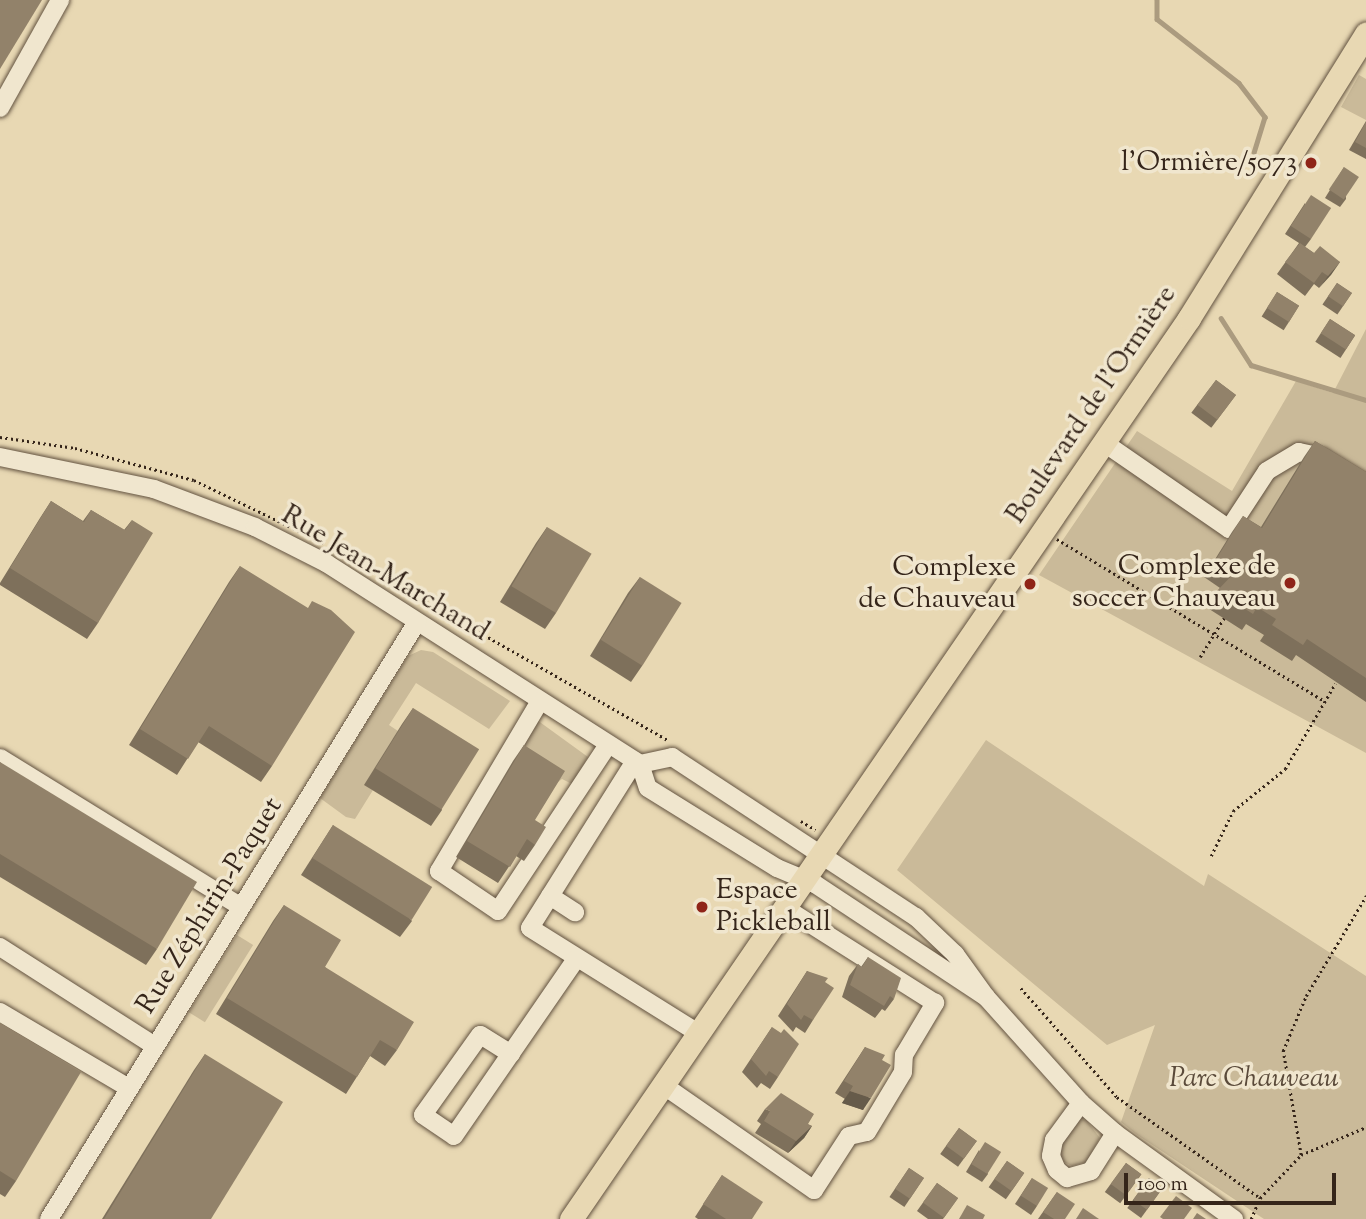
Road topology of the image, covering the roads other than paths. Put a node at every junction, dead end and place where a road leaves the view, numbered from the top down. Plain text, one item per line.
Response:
1 (60, 0) edge
2 (1366, 34) edge
3 (0, 108) edge
4 (1103, 442) junction
5 (0, 457) edge
6 (1366, 484) edge
7 (417, 622) junction
8 (540, 701) junction
9 (608, 745) junction
10 (0, 758) edge
11 (638, 762) junction
12 (821, 853) junction
13 (804, 878) junction
14 (550, 896) junction
15 (240, 906) junction
16 (784, 906) junction
17 (575, 912) dead end
18 (0, 947) edge
19 (577, 958) junction
20 (986, 997) junction
21 (0, 1012) edge
22 (698, 1033) junction
23 (155, 1046) junction
24 (511, 1054) junction
25 (663, 1085) junction
26 (129, 1088) junction
27 (1081, 1103) junction
28 (1115, 1133) junction
29 (49, 1219) edge
30 (571, 1219) edge
31 (1234, 1219) edge

1 - 3 street
2 - 4 main road, Boulevard de l'Ormière
4 - 6 street
4 - 12 main road, Boulevard de l'Ormière
5 - 7 street, Rue Jean-Marchand
7 - 8 street, Rue Jean-Marchand
7 - 15 street, Rue Zéphirin-Paquet
8 - 9 street, Rue Jean-Marchand
8 - 9 street
9 - 11 street, Rue Jean-Marchand
10 - 15 street
11 - 12 street
11 - 13 street, Rue Jean-Marchand
11 - 14 street
12 - 13 main road, Boulevard de l'Ormière
12 - 20 street
13 - 16 main road, Boulevard de l'Ormière
13 - 20 street, Rue Jean-Marchand
14 - 17 street
14 - 19 street
15 - 23 street, Rue Zéphirin-Paquet
16 - 22 main road, Boulevard de l'Ormière
16 - 25 street
18 - 23 street
19 - 22 street
19 - 24 street
20 - 27 street
21 - 26 street
22 - 25 main road, Boulevard de l'Ormière
23 - 26 street, Rue Zéphirin-Paquet
24 - 24 street
25 - 30 main road, Boulevard de l'Ormière
26 - 29 street, Rue Zéphirin-Paquet
27 - 28 street
27 - 28 street
28 - 31 street

